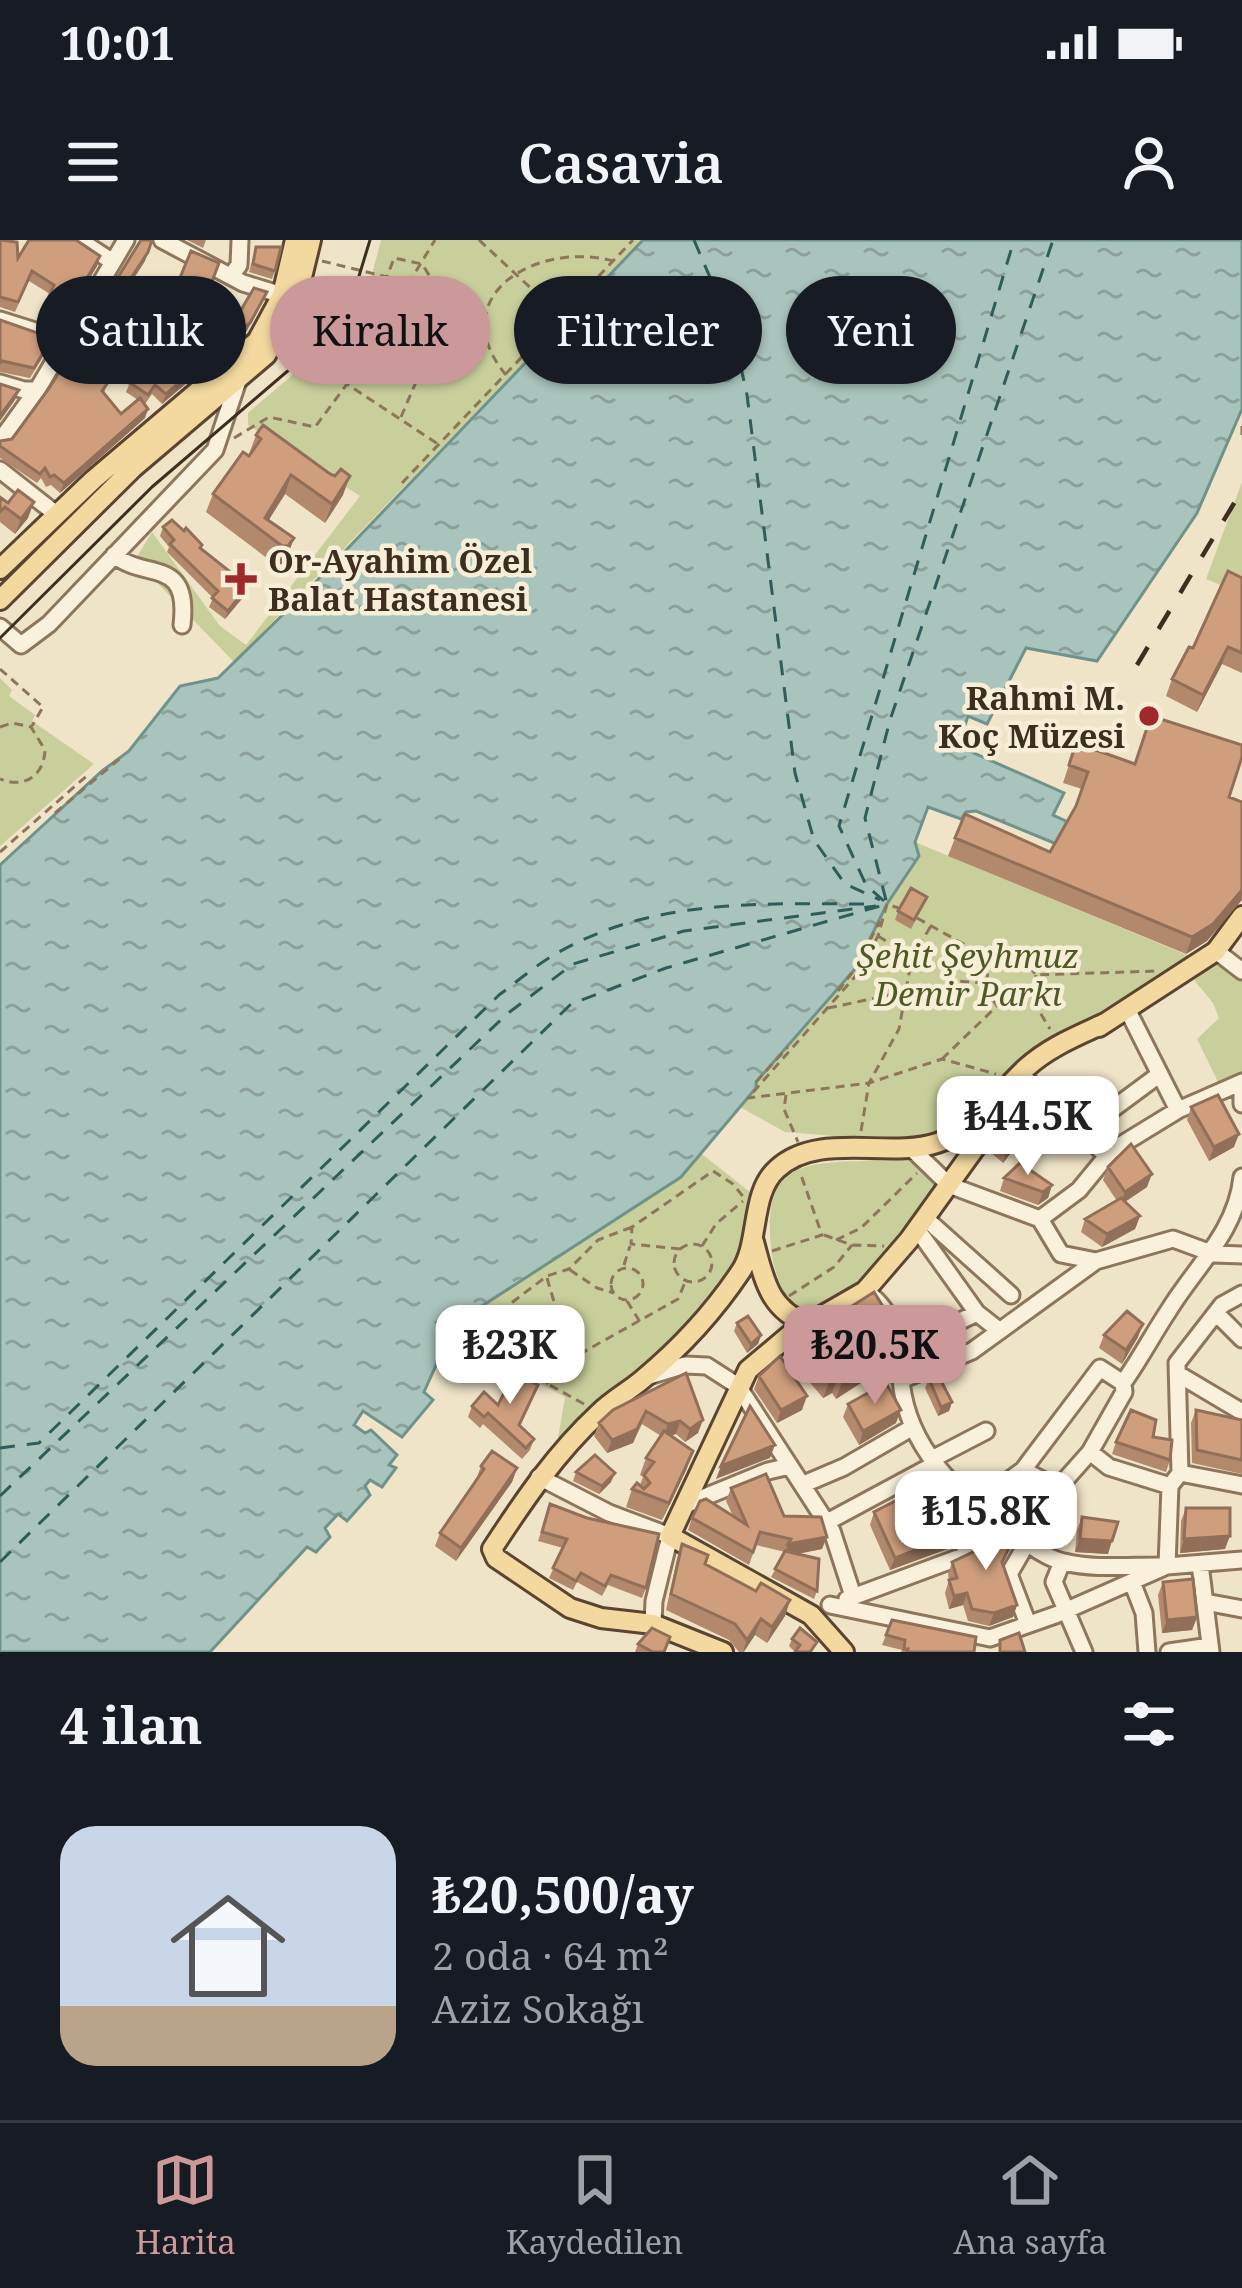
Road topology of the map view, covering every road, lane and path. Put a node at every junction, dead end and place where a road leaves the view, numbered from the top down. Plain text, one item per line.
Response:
1 (79, 240) edge
2 (126, 240) edge
3 (162, 240) edge
4 (241, 240) edge
5 (295, 240) edge
6 (435, 240) edge
7 (479, 240) edge
8 (633, 240) edge
9 (309, 249) edge
10 (599, 251) dead end
11 (517, 258) dead end
12 (113, 262) junction
13 (614, 262) junction
14 (419, 264) junction
15 (507, 265) junction
16 (105, 276) edge
17 (231, 276) joint
18 (286, 276) edge
19 (432, 276) edge
20 (518, 276) edge
21 (599, 276) edge
22 (493, 284) dead end
23 (490, 293) edge
24 (0, 320) edge
25 (270, 320) edge
26 (36, 331) edge
27 (490, 346) edge
28 (514, 367) edge
29 (246, 372) edge
30 (506, 375) junction
31 (0, 383) edge
32 (42, 384) edge
33 (232, 384) edge
34 (237, 384) edge
35 (415, 384) edge
36 (346, 385) junction
37 (38, 390) junction
38 (400, 419) junction
39 (1242, 426) edge
40 (1242, 435) edge
41 (0, 441) edge
42 (438, 444) junction
43 (223, 452) dead end
44 (0, 470) edge
45 (401, 483) dead end
46 (56, 514) junction
47 (114, 555) junction
48 (0, 569) edge
49 (0, 600) edge
50 (182, 625) dead end
51 (0, 627) edge
52 (0, 639) edge
53 (21, 645) junction
54 (0, 670) edge
55 (0, 727) edge
56 (31, 727) junction
57 (123, 756) dead end
58 (90, 773) dead end
59 (2, 780) edge
60 (0, 788) edge
61 (55, 813) dead end
62 (0, 851) edge
63 (901, 909) edge
64 (1242, 916) edge
65 (917, 918) edge
66 (880, 921) dead end
67 (931, 926) junction
68 (878, 936) junction
69 (1216, 951) junction
70 (912, 957) junction
71 (996, 962) junction
72 (1242, 970) edge
73 (1184, 971) junction
74 (1036, 975) junction
75 (985, 983) junction
76 (907, 992) junction
77 (1032, 1000) junction
78 (997, 1006) junction
79 (824, 1008) junction
80 (1127, 1009) junction
81 (1105, 1023) junction
82 (1059, 1045) junction
83 (942, 1059) junction
84 (1160, 1074) junction
85 (1022, 1080) junction
86 (756, 1082) dead end
87 (869, 1083) junction
88 (1242, 1086) edge
89 (787, 1093) junction
90 (1242, 1105) edge
91 (1178, 1110) junction
92 (1083, 1131) junction
93 (859, 1148) junction
94 (911, 1148) junction
95 (792, 1150) junction
96 (1107, 1156) junction
97 (926, 1162) junction
98 (1242, 1177) edge
99 (949, 1184) junction
100 (1239, 1201) edge
101 (1040, 1219) junction
102 (921, 1224) junction
103 (632, 1227) junction
104 (822, 1235) junction
105 (836, 1240) junction
106 (631, 1244) junction
107 (852, 1245) junction
108 (702, 1246) junction
109 (756, 1246) junction
110 (904, 1246) junction
111 (680, 1249) junction
112 (1214, 1254) junction
113 (1242, 1255) edge
114 (1096, 1261) junction
115 (623, 1268) junction
116 (569, 1269) junction
117 (547, 1276) junction
118 (686, 1280) junction
119 (865, 1291) junction
120 (614, 1293) junction
121 (1242, 1294) edge
122 (1011, 1295) dead end
123 (627, 1300) junction
124 (777, 1303) junction
125 (502, 1309) junction
126 (977, 1313) junction
127 (1216, 1313) junction
128 (640, 1322) junction
129 (808, 1324) junction
130 (1000, 1331) junction
131 (1242, 1340) edge
132 (566, 1344) junction
133 (899, 1350) junction
134 (571, 1359) junction
135 (1178, 1374) junction
136 (645, 1377) junction
137 (902, 1380) junction
138 (1124, 1383) junction
139 (547, 1384) junction
140 (738, 1386) junction
141 (601, 1411) junction
142 (1242, 1412) edge
143 (913, 1427) junction
144 (986, 1431) dead end
145 (1090, 1452) junction
146 (934, 1462) junction
147 (790, 1466) junction
148 (1023, 1470) junction
149 (539, 1477) junction
150 (1175, 1480) junction
151 (804, 1484) junction
152 (1242, 1485) edge
153 (685, 1505) junction
154 (979, 1510) junction
155 (826, 1522) junction
156 (670, 1536) junction
157 (1027, 1544) junction
158 (1242, 1561) edge
159 (1062, 1562) junction
160 (1200, 1564) junction
161 (1167, 1566) junction
162 (1132, 1582) junction
163 (853, 1596) junction
164 (1205, 1602) junction
165 (830, 1605) junction
166 (1242, 1609) edge
167 (1066, 1610) junction
168 (811, 1615) junction
169 (653, 1624) junction
170 (1028, 1624) junction
171 (990, 1645) edge
172 (833, 1648) edge
173 (1211, 1649) edge
174 (722, 1652) edge
175 (1084, 1652) edge
176 (1147, 1652) edge
177 (1169, 1652) edge

1 - 12 street
2 - 12 street
3 - 17 street
4 - 17 street
5 - 18 main road
6 - 14 path
7 - 15 path
8 - 13 path
9 - 14 path
9 - 29 main road
10 - 13 path
11 - 15 path
12 - 16 street
13 - 21 path
14 - 19 path
14 - 36 path
15 - 20 path
22 - 23 path
24 - 26 street
25 - 46 main road
27 - 30 path
28 - 30 path
30 - 42 path
31 - 37 street
32 - 37 street
33 - 49 main road
34 - 47 street
35 - 38 path
36 - 38 path
36 - 43 path
37 - 41 street
38 - 42 path
39 - 40 path
42 - 45 path
44 - 46 street
46 - 48 main road
47 - 50 street
47 - 53 street
51 - 53 street
52 - 53 street
54 - 56 path
55 - 56 path
56 - 59 path
57 - 61 path
58 - 62 path
59 - 60 path
63 - 68 path
64 - 69 main road
65 - 67 path
66 - 79 path
67 - 70 path
67 - 71 path
68 - 70 path
68 - 79 path
69 - 72 street
69 - 73 main road
70 - 76 path
71 - 74 path
71 - 75 path
73 - 74 path
73 - 80 main road
74 - 77 path
75 - 76 path
75 - 78 path
76 - 79 path
76 - 87 path
77 - 78 path
77 - 82 path
78 - 83 path
79 - 86 path
79 - 89 path
80 - 81 main road
80 - 84 street
81 - 82 main road
81 - 85 main road
82 - 85 main road
83 - 85 path
83 - 87 path
84 - 91 street
84 - 92 street
85 - 92 street
85 - 94 main road
85 - 99 main road
87 - 89 path
87 - 93 path
88 - 90 street
88 - 91 street
89 - 95 path
91 - 96 street
92 - 96 street
93 - 94 main road
93 - 95 main road
94 - 97 street
95 - 104 path
95 - 109 main road
96 - 101 street
97 - 99 street
97 - 105 path
98 - 100 street
99 - 101 street
99 - 102 main road
100 - 112 street
101 - 114 street
102 - 110 main road
102 - 122 street
102 - 126 street
103 - 106 path
103 - 108 path
103 - 116 path
104 - 105 path
104 - 109 path
105 - 107 path
106 - 111 path
106 - 115 path
107 - 110 path
107 - 124 path
108 - 111 path
108 - 118 path
109 - 124 main road
109 - 136 main road
110 - 119 main road
111 - 118 path
112 - 113 street
112 - 114 street
112 - 138 street
114 - 130 street
115 - 120 path
115 - 123 path
116 - 117 path
116 - 120 path
117 - 125 path
117 - 132 path
118 - 128 path
119 - 129 main road
119 - 133 street
120 - 123 path
121 - 127 street
123 - 128 path
124 - 129 main road
125 - 132 path
125 - 139 path
126 - 130 street
126 - 133 street
127 - 131 street
127 - 135 street
128 - 134 path
129 - 140 main road
130 - 137 street
132 - 134 path
133 - 137 street
134 - 139 path
135 - 142 street
135 - 150 street
136 - 140 street
136 - 141 main road
137 - 143 street
138 - 145 street
138 - 148 street
139 - 141 path
140 - 147 street
140 - 153 main road
141 - 149 main road
143 - 146 street
143 - 151 street
144 - 146 street
145 - 148 street
145 - 150 street
146 - 154 street
146 - 155 street
147 - 151 street
147 - 153 street
148 - 154 street
149 - 156 street
149 - 169 main road
150 - 152 street
150 - 161 street
151 - 155 street
153 - 156 main road
154 - 157 street
154 - 163 street
155 - 163 street
156 - 168 main road
156 - 169 street
157 - 159 street
157 - 170 street
158 - 160 street
159 - 161 street
159 - 167 street
160 - 161 street
160 - 164 street
161 - 162 street
162 - 167 street
162 - 176 street
163 - 165 street
164 - 166 street
164 - 173 street
165 - 168 street
165 - 171 street
167 - 170 street
167 - 175 street
168 - 172 main road
169 - 174 main road
170 - 171 street
173 - 177 street

